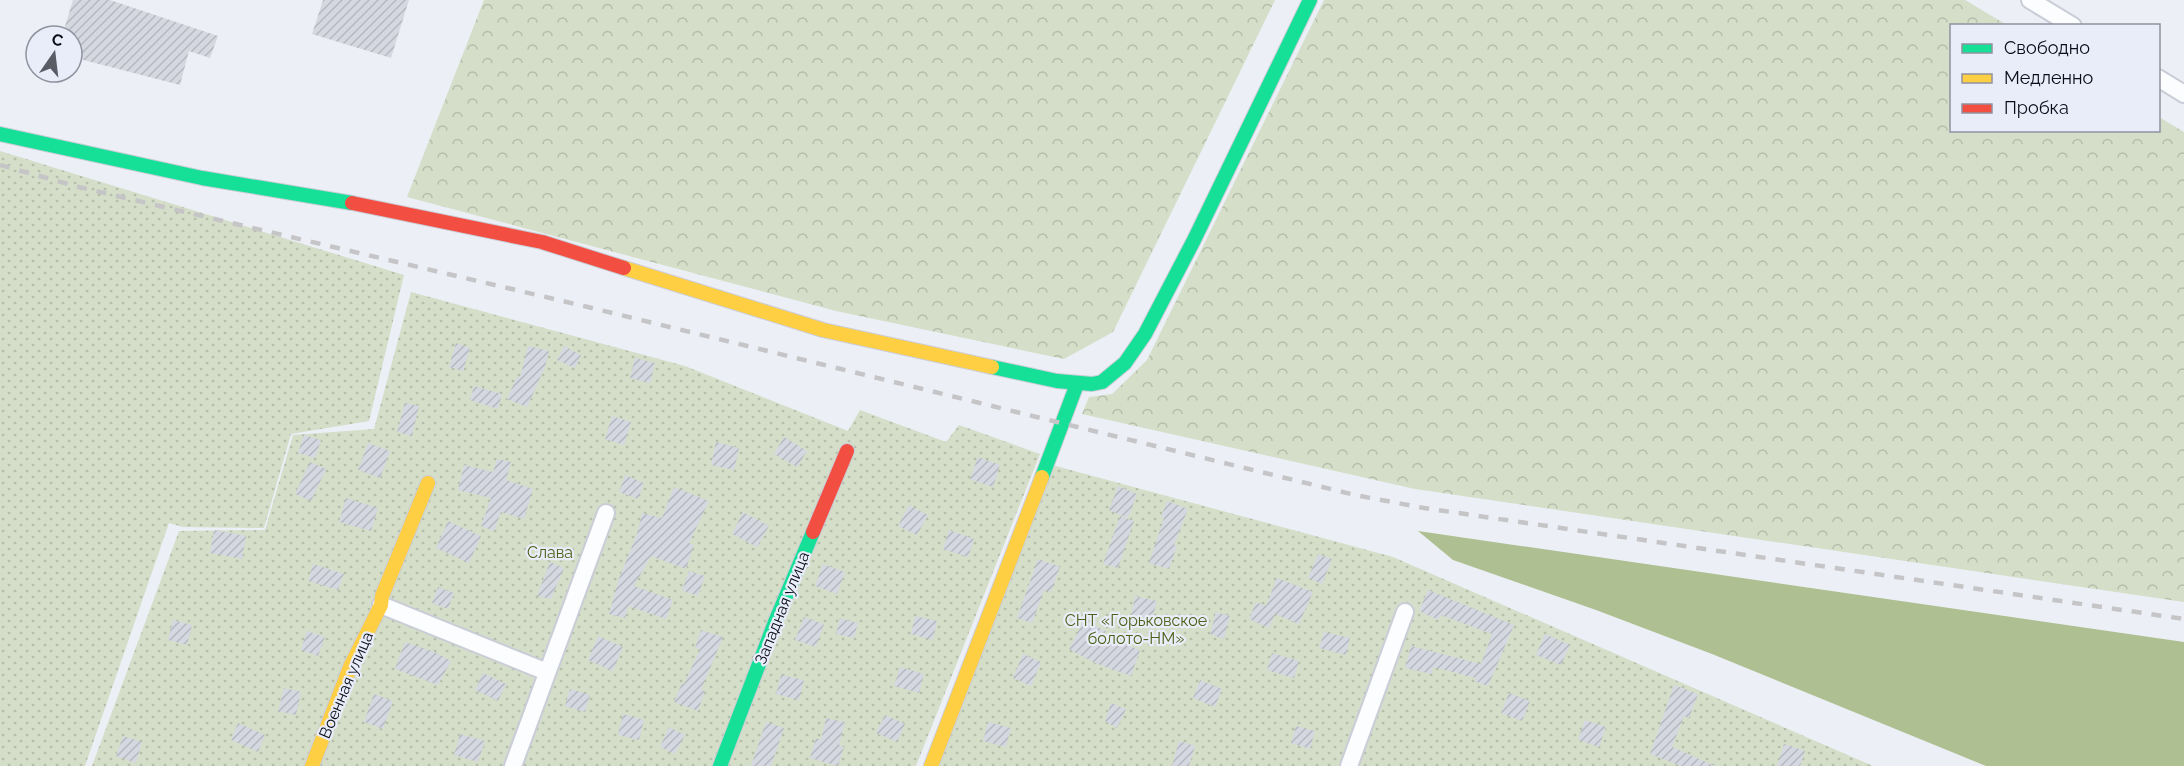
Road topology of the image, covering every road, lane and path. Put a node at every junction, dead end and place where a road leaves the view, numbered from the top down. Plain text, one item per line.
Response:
1 (1310, 0) edge
2 (2030, 0) edge
3 (2070, 24) edge
4 (2160, 79) edge
5 (2184, 94) edge
6 (0, 134) edge
7 (1077, 384) junction
8 (847, 451) dead end
9 (428, 483) dead end
10 (606, 513) dead end
11 (381, 605) junction
12 (1405, 612) dead end
13 (547, 672) junction
14 (312, 766) edge
15 (513, 766) edge
16 (720, 766) edge
17 (931, 766) edge
18 (1349, 766) edge

1 - 7 street
2 - 3 street
4 - 5 street
6 - 7 street
7 - 17 street
8 - 16 street, Западная улица
9 - 11 street, Военная улица
10 - 13 street
11 - 13 street
11 - 14 street, Военная улица
12 - 18 street
13 - 15 street

